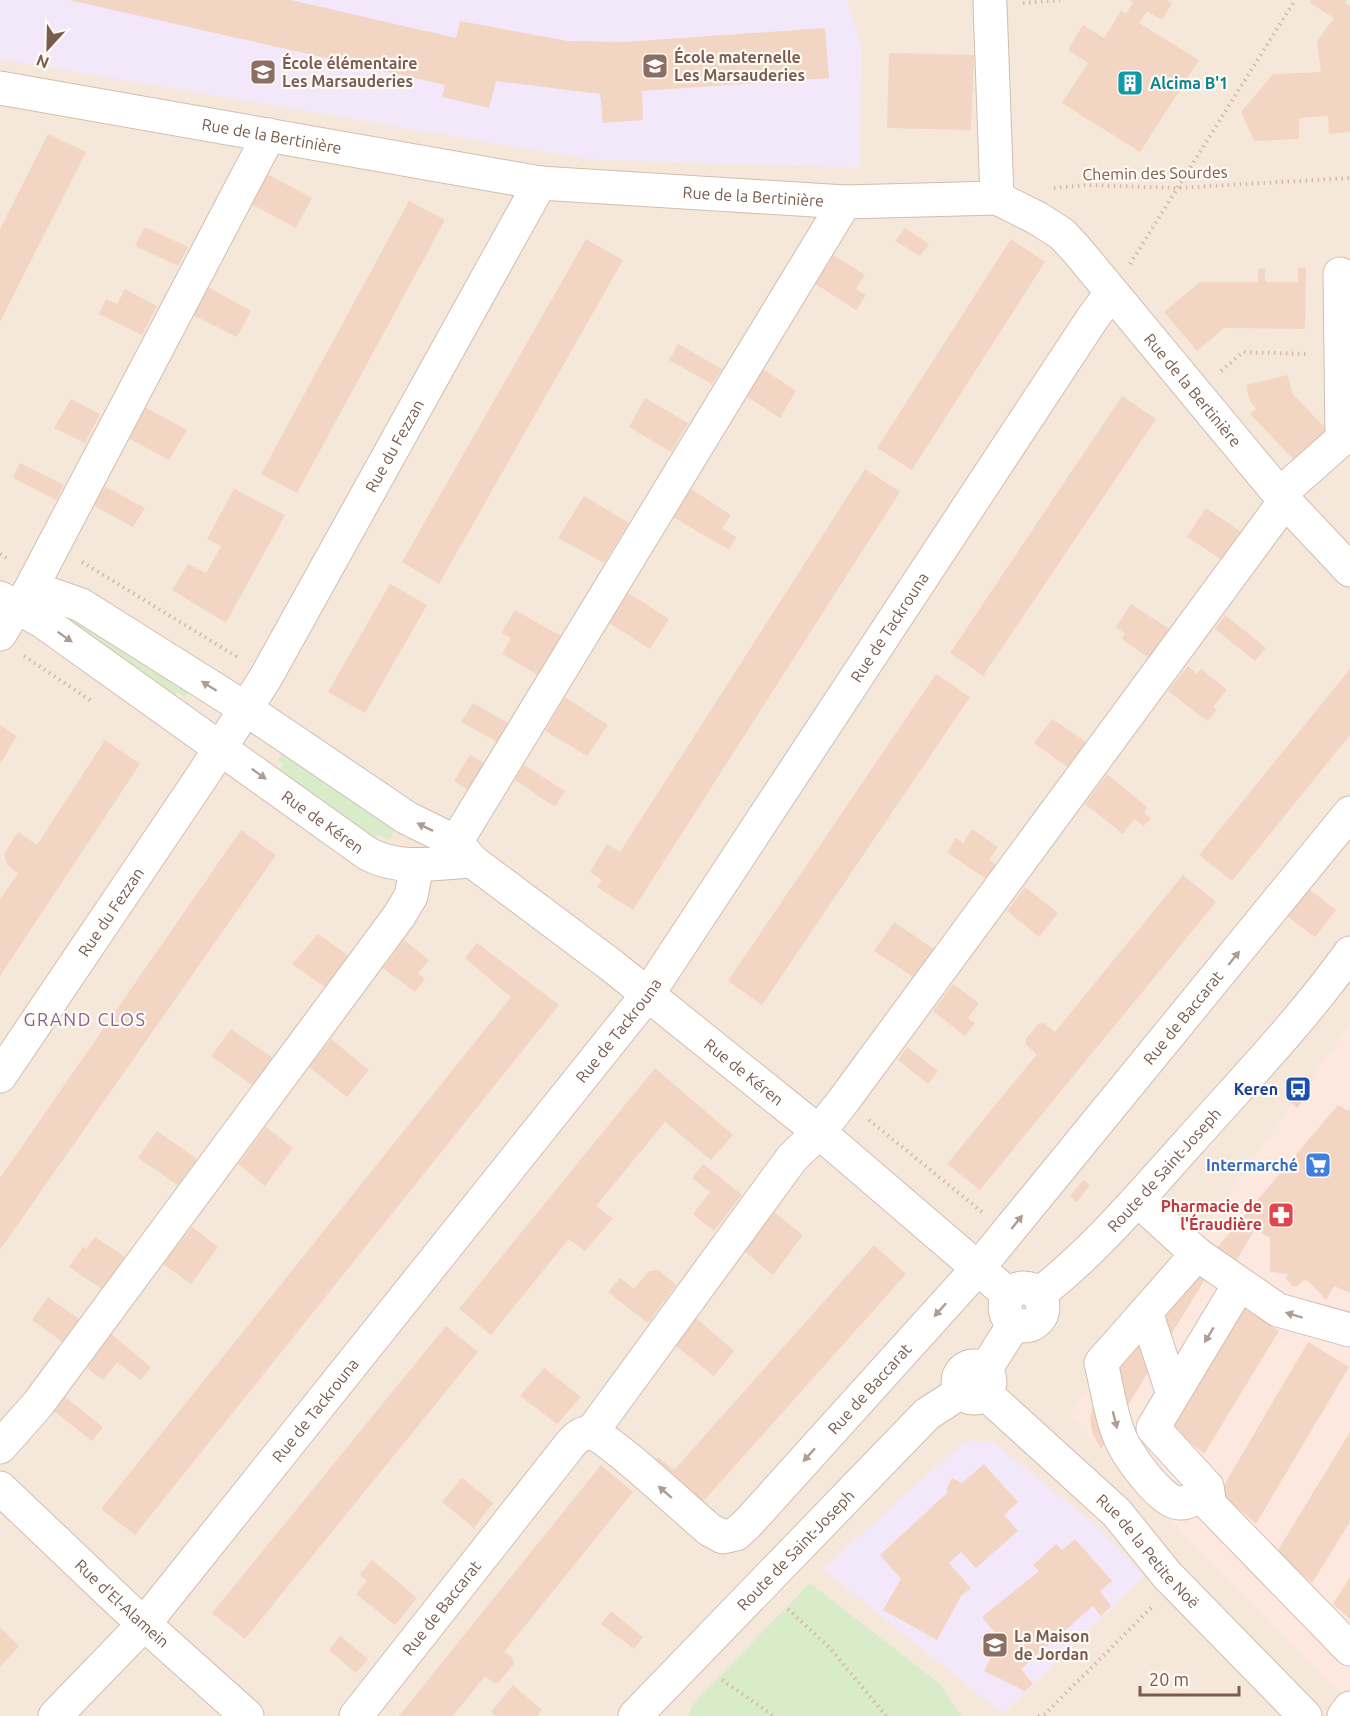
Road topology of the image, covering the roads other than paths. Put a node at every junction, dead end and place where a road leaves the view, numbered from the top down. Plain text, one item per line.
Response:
1 (990, 4) dead end
2 (0, 88) edge
3 (269, 135) junction
4 (540, 183) junction
5 (997, 198) junction
6 (845, 202) junction
7 (1340, 274) dead end
8 (1111, 293) junction
9 (1283, 498) junction
10 (1350, 570) edge
11 (11, 609) edge
12 (246, 709) junction
13 (220, 748) junction
14 (1350, 813) edge
15 (464, 851) junction
16 (417, 866) junction
17 (1350, 953) edge
18 (648, 994) junction
19 (0, 1076) edge
20 (819, 1132) junction
21 (1138, 1200) junction
22 (1197, 1254) junction
23 (980, 1267) junction
24 (1239, 1285) junction
25 (1020, 1304) junction
26 (1146, 1312) junction
27 (1350, 1330) edge
28 (978, 1385) junction
29 (1173, 1394) junction
30 (591, 1433) junction
31 (0, 1447) edge
32 (0, 1488) edge
33 (1207, 1488) junction
34 (144, 1624) junction
35 (1350, 1649) edge
36 (1350, 1708) edge
37 (55, 1716) edge
38 (247, 1716) edge
39 (356, 1716) edge
40 (635, 1716) edge
41 (1305, 1716) edge
42 (1344, 1716) edge

1 - 5 street
2 - 3 street, Rue de la Bertinière
3 - 4 street, Rue de la Bertinière
3 - 11 street
4 - 6 street, Rue de la Bertinière
4 - 12 street, Rue du Fezzan
5 - 6 street, Rue de la Bertinière
5 - 8 street, Rue de la Bertinière
6 - 15 street
7 - 9 street
8 - 9 street, Rue de la Bertinière
8 - 18 street, Rue de Tackrouna
9 - 10 street, Rue de la Bertinière
9 - 20 street
12 -> 11 street, Rue de Kéren
11 -> 13 street, Rue de Kéren
12 - 13 street
15 -> 12 street, Rue de Kéren
13 -> 16 street, Rue de Kéren
13 - 19 street, Rue du Fezzan
23 -> 14 street, Rue de Baccarat
15 - 16 street, Rue de Kéren
15 - 18 street, Rue de Kéren
16 - 31 street
17 - 21 street, Route de Saint-Joseph
18 - 20 street, Rue de Kéren
18 - 34 street, Rue de Tackrouna
20 - 23 street, Rue de Kéren
20 - 30 street
21 - 22 street
21 - 25 street, Route de Saint-Joseph
22 - 24 street
22 - 26 street
23 - 25 street, Rue de Kéren
23 -> 30 street, Rue de Baccarat
27 -> 24 street
24 -> 29 street
25 - 28 street, Route de Saint-Joseph
26 - 29 street
26 -> 33 street
28 - 40 street, Route de Saint-Joseph
28 - 41 street, Rue de la Petite Noë
29 - 33 street
30 - 39 street, Rue de Baccarat
32 - 34 street, Rue d'El-Alamein
33 - 35 street
34 - 37 street, Rue de Tackrouna
34 - 38 street, Rue d'El-Alamein
36 - 42 street

